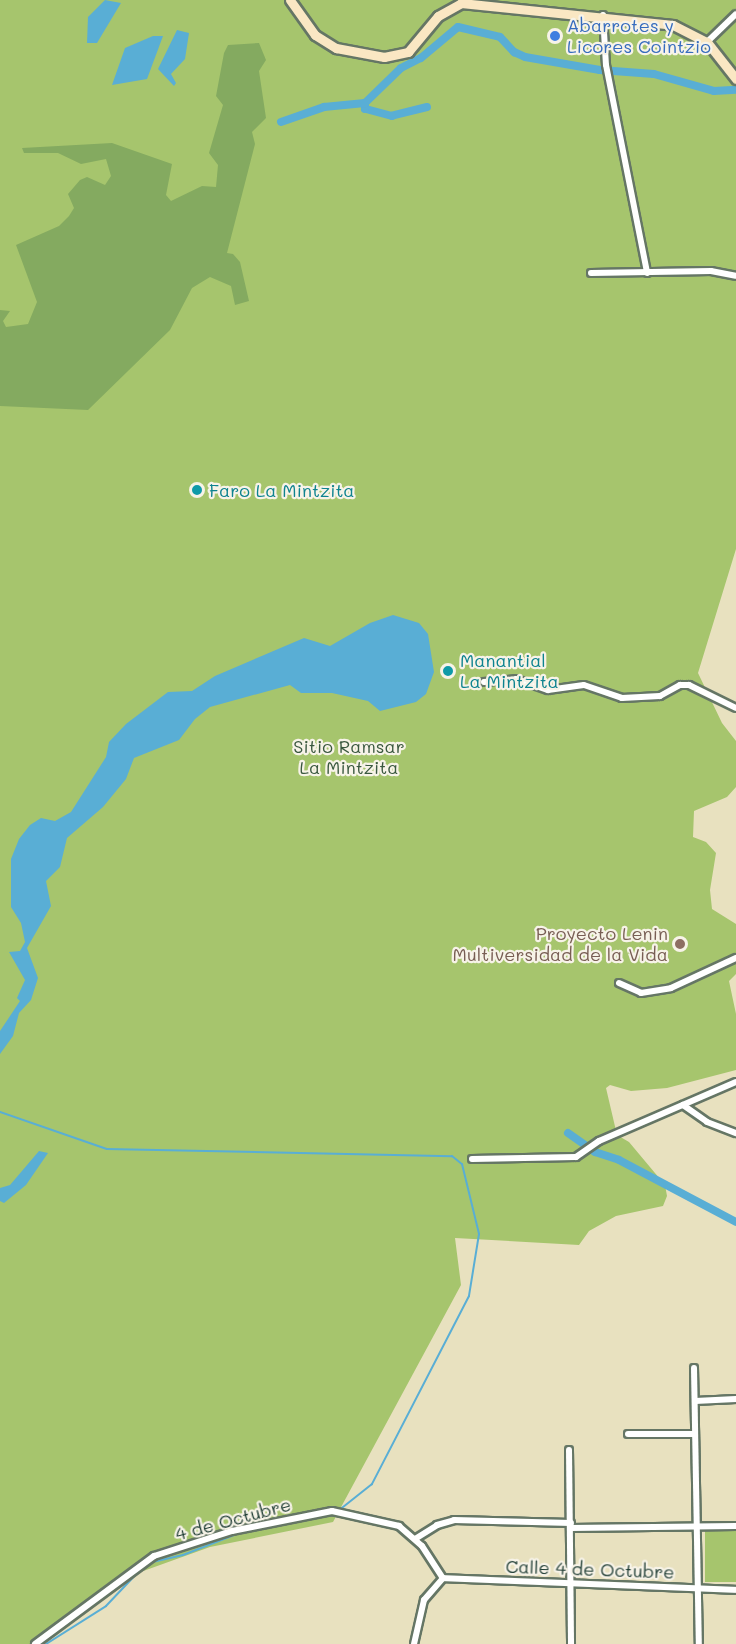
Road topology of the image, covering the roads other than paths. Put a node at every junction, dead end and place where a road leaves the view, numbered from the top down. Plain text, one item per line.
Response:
1 (290, 0) edge
2 (736, 14) edge
3 (603, 15) junction
4 (707, 42) junction
5 (736, 79) edge
6 (591, 273) dead end
7 (646, 273) junction
8 (736, 276) edge
9 (484, 682) dead end
10 (736, 708) edge
11 (736, 958) edge
12 (619, 983) dead end
13 (736, 1082) edge
14 (683, 1105) junction
15 (736, 1133) edge
16 (472, 1159) dead end
17 (694, 1368) dead end
18 (736, 1399) edge
19 (695, 1401) junction
20 (628, 1434) dead end
21 (695, 1434) junction
22 (569, 1450) dead end
23 (698, 1525) junction
24 (571, 1526) junction
25 (736, 1526) edge
26 (415, 1539) junction
27 (443, 1578) junction
28 (571, 1583) junction
29 (699, 1588) junction
30 (736, 1590) edge
31 (34, 1644) edge
32 (414, 1644) edge
33 (571, 1644) edge
34 (699, 1644) edge

1 - 3 main road
2 - 4 street
3 - 4 main road
3 - 7 street
4 - 5 main road
6 - 7 street
7 - 8 street
9 - 10 street
11 - 12 street
13 - 14 street
14 - 15 street
14 - 16 street
17 - 19 street
18 - 19 street
19 - 21 street
20 - 21 street
21 - 23 street
22 - 24 street
23 - 24 street
23 - 25 street
23 - 29 street
24 - 26 street
24 - 28 street
26 - 27 street, 4 de Octubre
26 - 31 street, 4 de Octubre
27 - 28 street, Calle 4 de Octubre
27 - 32 street
28 - 29 street, Calle 4 de Octubre
28 - 33 street
29 - 30 street, Calle 4 de Octubre
29 - 34 street

